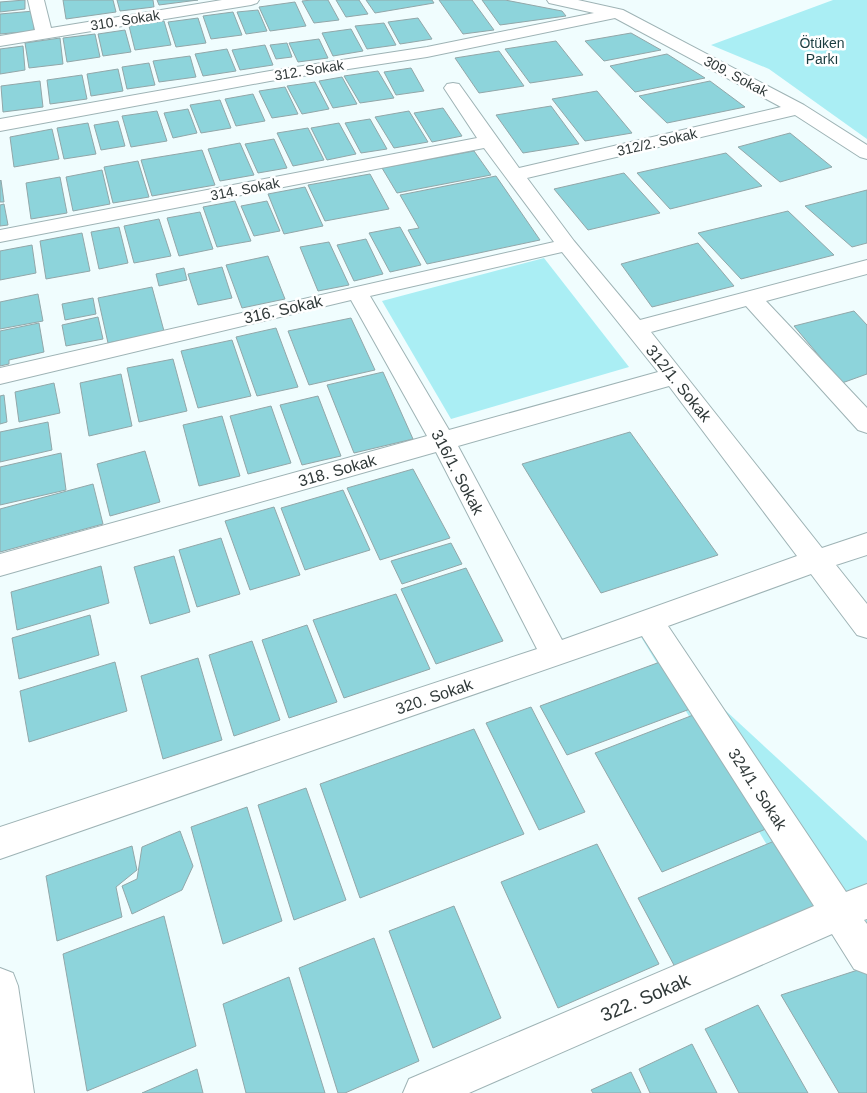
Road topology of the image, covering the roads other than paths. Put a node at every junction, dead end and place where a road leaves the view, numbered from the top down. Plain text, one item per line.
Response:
1 (36, 0) edge
2 (251, 0) edge
3 (555, 0) edge
4 (629, 0) edge
5 (617, 13) junction
6 (44, 33) junction
7 (0, 41) edge
8 (453, 88) dead end
9 (798, 109) junction
10 (0, 125) edge
11 (489, 141) junction
12 (867, 153) edge
13 (515, 175) junction
14 (0, 236) edge
15 (566, 245) junction
16 (867, 267) edge
17 (357, 292) junction
18 (752, 298) junction
19 (634, 329) junction
20 (0, 376) edge
21 (674, 376) junction
22 (867, 424) edge
23 (442, 440) junction
24 (867, 544) edge
25 (818, 560) junction
26 (0, 565) edge
27 (649, 622) junction
28 (867, 626) edge
29 (554, 655) junction
30 (0, 843) edge
31 (853, 907) edge
32 (867, 956) edge
33 (0, 986) edge
34 (14, 1093) edge
35 (423, 1093) edge

1 - 6 street
2 - 6 street, 310. Sokak
3 - 5 street
4 - 5 street
5 - 9 street, 309. Sokak
5 - 10 street, 312. Sokak
6 - 7 street, 310. Sokak
8 - 11 street, 312/1. Sokak
9 - 12 street, 309. Sokak
9 - 13 street, 312/2. Sokak
11 - 13 street, 312/1. Sokak
11 - 14 street, 314. Sokak
13 - 15 street, 312/1. Sokak
15 - 17 street, 316. Sokak
15 - 19 street, 312/1. Sokak
16 - 18 street
17 - 20 street, 316. Sokak
17 - 23 street, 316/1. Sokak
18 - 19 street
18 - 22 street
19 - 21 street, 312/1. Sokak
21 - 23 street, 318. Sokak
21 - 25 street, 312/1. Sokak
23 - 26 street, 318. Sokak
23 - 29 street, 316/1. Sokak
24 - 25 street, 320. Sokak
25 - 27 street, 320. Sokak
25 - 28 street, 312/1. Sokak
27 - 29 street, 320. Sokak
27 - 31 street, 324/1. Sokak
29 - 30 street, 320. Sokak
31 - 32 street, 324/1. Sokak
31 - 35 street, 322. Sokak
33 - 34 street

